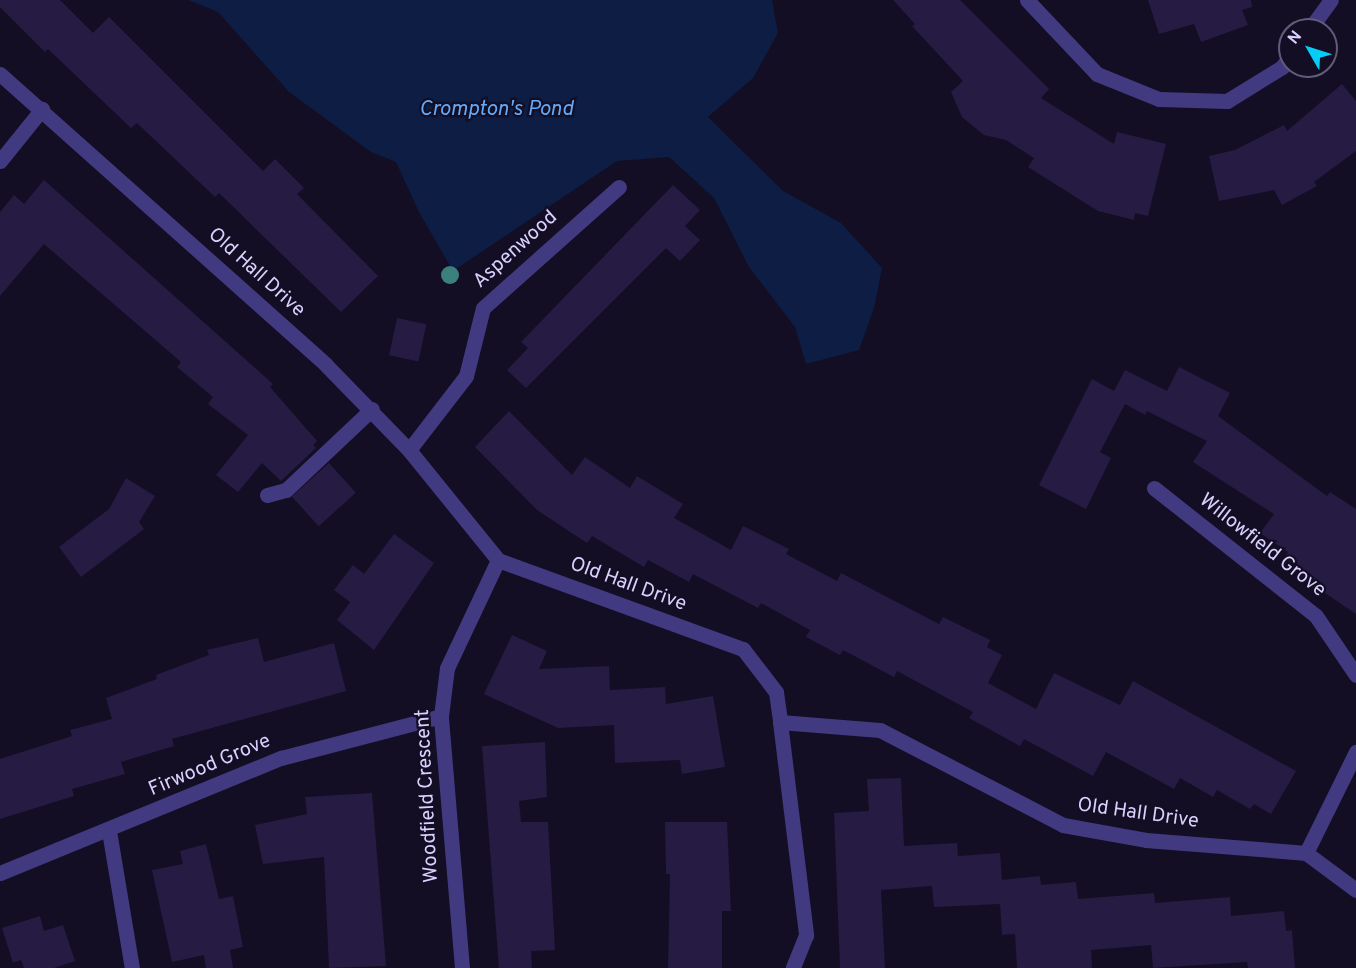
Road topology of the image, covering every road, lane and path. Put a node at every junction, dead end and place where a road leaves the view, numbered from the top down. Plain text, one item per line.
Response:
1 (1027, 0) edge
2 (1331, 0) edge
3 (1318, 18) edge
4 (1278, 69) edge
5 (0, 74) edge
6 (42, 109) junction
7 (0, 161) edge
8 (619, 187) dead end
9 (372, 410) junction
10 (409, 450) junction
11 (1154, 488) dead end
12 (267, 495) dead end
13 (498, 560) junction
14 (1356, 675) edge
15 (441, 716) junction
16 (780, 722) junction
17 (1356, 752) edge
18 (109, 831) junction
19 (1306, 853) junction
20 (0, 873) edge
21 (1356, 890) edge
22 (132, 968) edge
23 (462, 968) edge
24 (793, 968) edge

1 - 4 street
2 - 3 street
5 - 6 street, Old Hall Drive
6 - 7 street
6 - 9 street, Old Hall Drive
8 - 10 street, Aspenwood
9 - 10 street, Old Hall Drive
9 - 12 street
10 - 13 street, Old Hall Drive
11 - 14 street, Willowfield Grove
13 - 15 street, Woodfield Crescent
13 - 16 street, Old Hall Drive
15 - 18 street, Firwood Grove
15 - 23 street, Woodfield Crescent
16 - 19 street, Old Hall Drive
16 - 24 street
17 - 19 street
18 - 20 street, Firwood Grove
18 - 22 street
19 - 21 street

